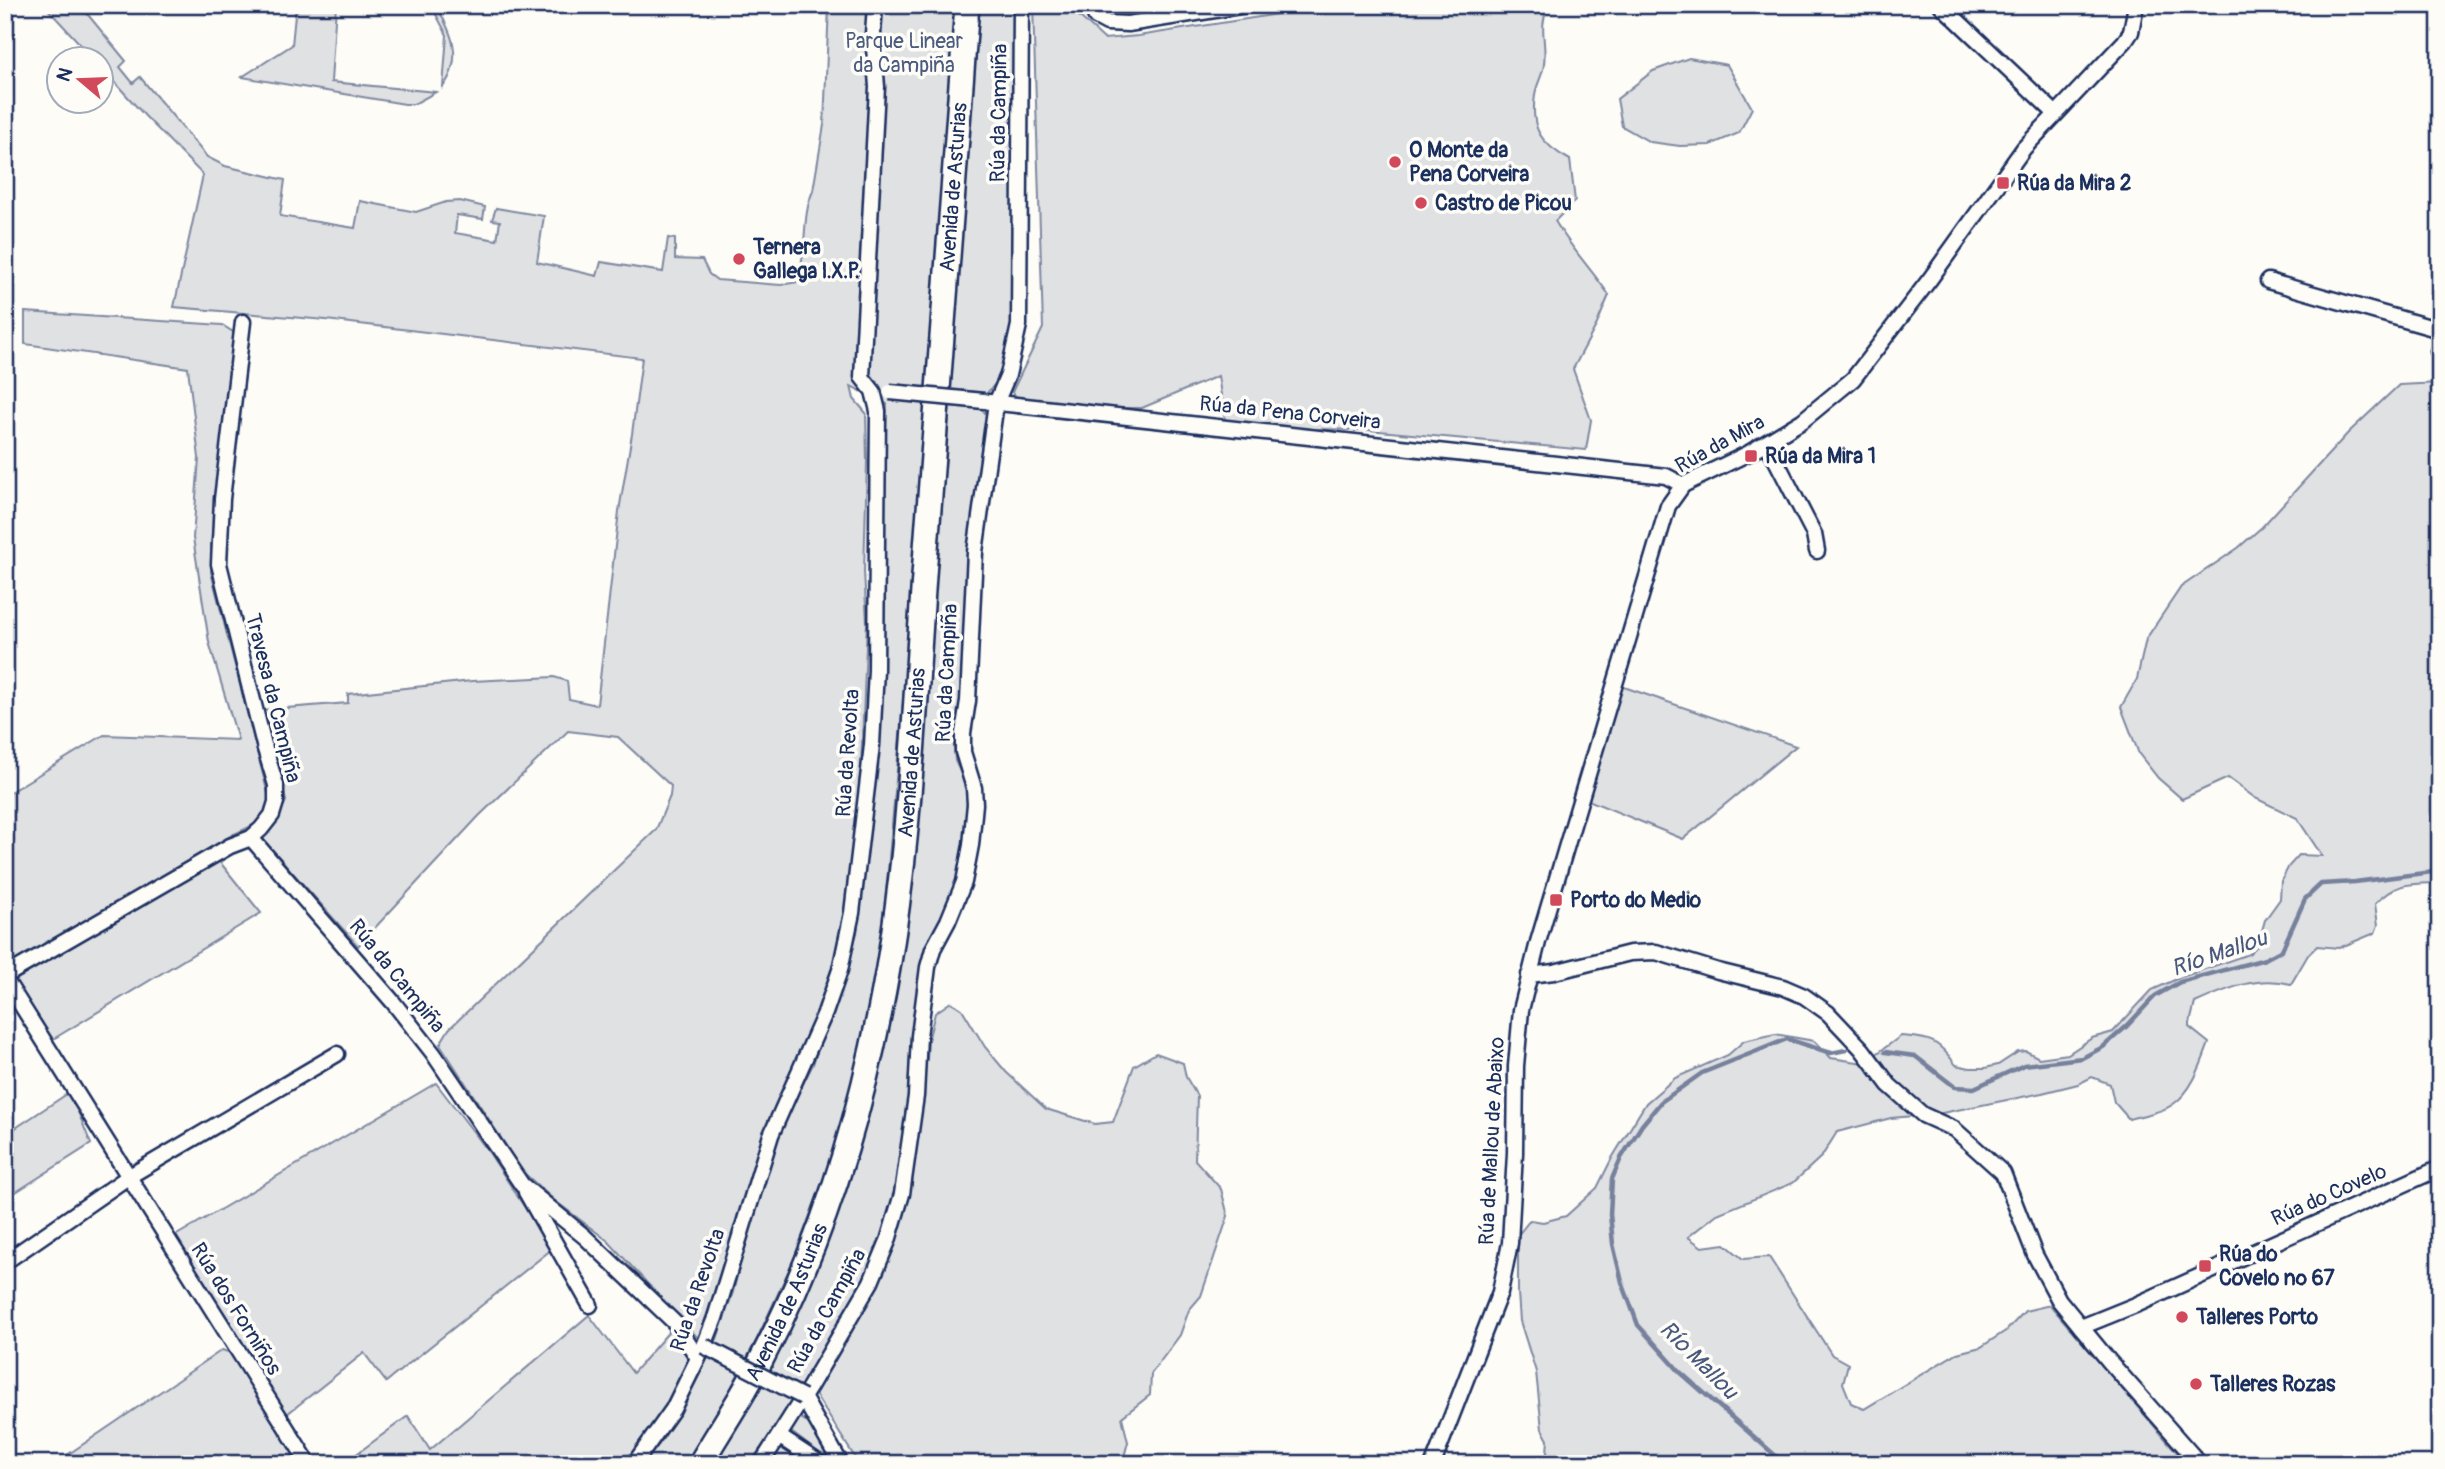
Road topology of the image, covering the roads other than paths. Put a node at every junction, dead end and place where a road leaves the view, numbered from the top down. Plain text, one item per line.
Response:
1 (875, 5) edge
2 (967, 5) edge
3 (1021, 5) edge
4 (1090, 5) edge
5 (1246, 5) edge
6 (1941, 5) edge
7 (2136, 5) edge
8 (2056, 113) junction
9 (2268, 281) dead end
10 (243, 321) dead end
11 (2440, 330) edge
12 (873, 391) junction
13 (990, 402) junction
14 (1767, 443) junction
15 (1683, 485) junction
16 (1817, 551) dead end
17 (251, 838) junction
18 (1529, 975) junction
19 (5, 978) edge
20 (337, 1054) dead end
21 (2440, 1168) edge
22 (128, 1177) junction
23 (522, 1185) junction
24 (5, 1262) edge
25 (590, 1306) dead end
26 (2081, 1327) junction
27 (701, 1352) junction
28 (803, 1397) junction
29 (780, 1437) junction
30 (309, 1464) edge
31 (634, 1464) edge
32 (700, 1464) edge
33 (761, 1464) edge
34 (821, 1464) edge
35 (841, 1464) edge
36 (1433, 1464) edge
37 (2200, 1464) edge

1 - 12 street, Rúa da Revolta
2 - 32 main road, Avenida de Asturias
3 - 13 street, Rúa da Campiña
4 - 5 street
6 - 8 street
7 - 8 street, Rúa da Mira
8 - 14 street, Rúa da Mira
9 - 11 street
10 - 17 street, Travesa da Campiña
12 - 13 street, Rúa da Pena Corveira, bridge
12 - 27 street, Rúa da Revolta
13 - 15 street, Rúa da Pena Corveira
13 - 28 street, Rúa da Campiña
14 - 15 street, Rúa da Mira
14 - 16 street
15 - 18 street, Rúa da Mira
17 - 19 street, Travesa da Campiña
17 - 23 street, Rúa da Campiña
18 - 26 street
18 - 36 street, Rúa de Mallou de Abaixo
19 - 22 street, Rúa dos Forniños
20 - 22 street
21 - 26 street, Rúa do Covelo
22 - 24 street
22 - 30 street, Rúa dos Forniños
23 - 25 street, Rúa da Campiña
23 - 27 street, Rúa da Campiña
26 - 37 street
27 - 28 street, Rúa da Campiña, bridge
27 - 31 street, Rúa da Revolta
28 - 29 street
28 - 35 street, Rúa da Campiña
29 - 33 street
29 - 34 street

